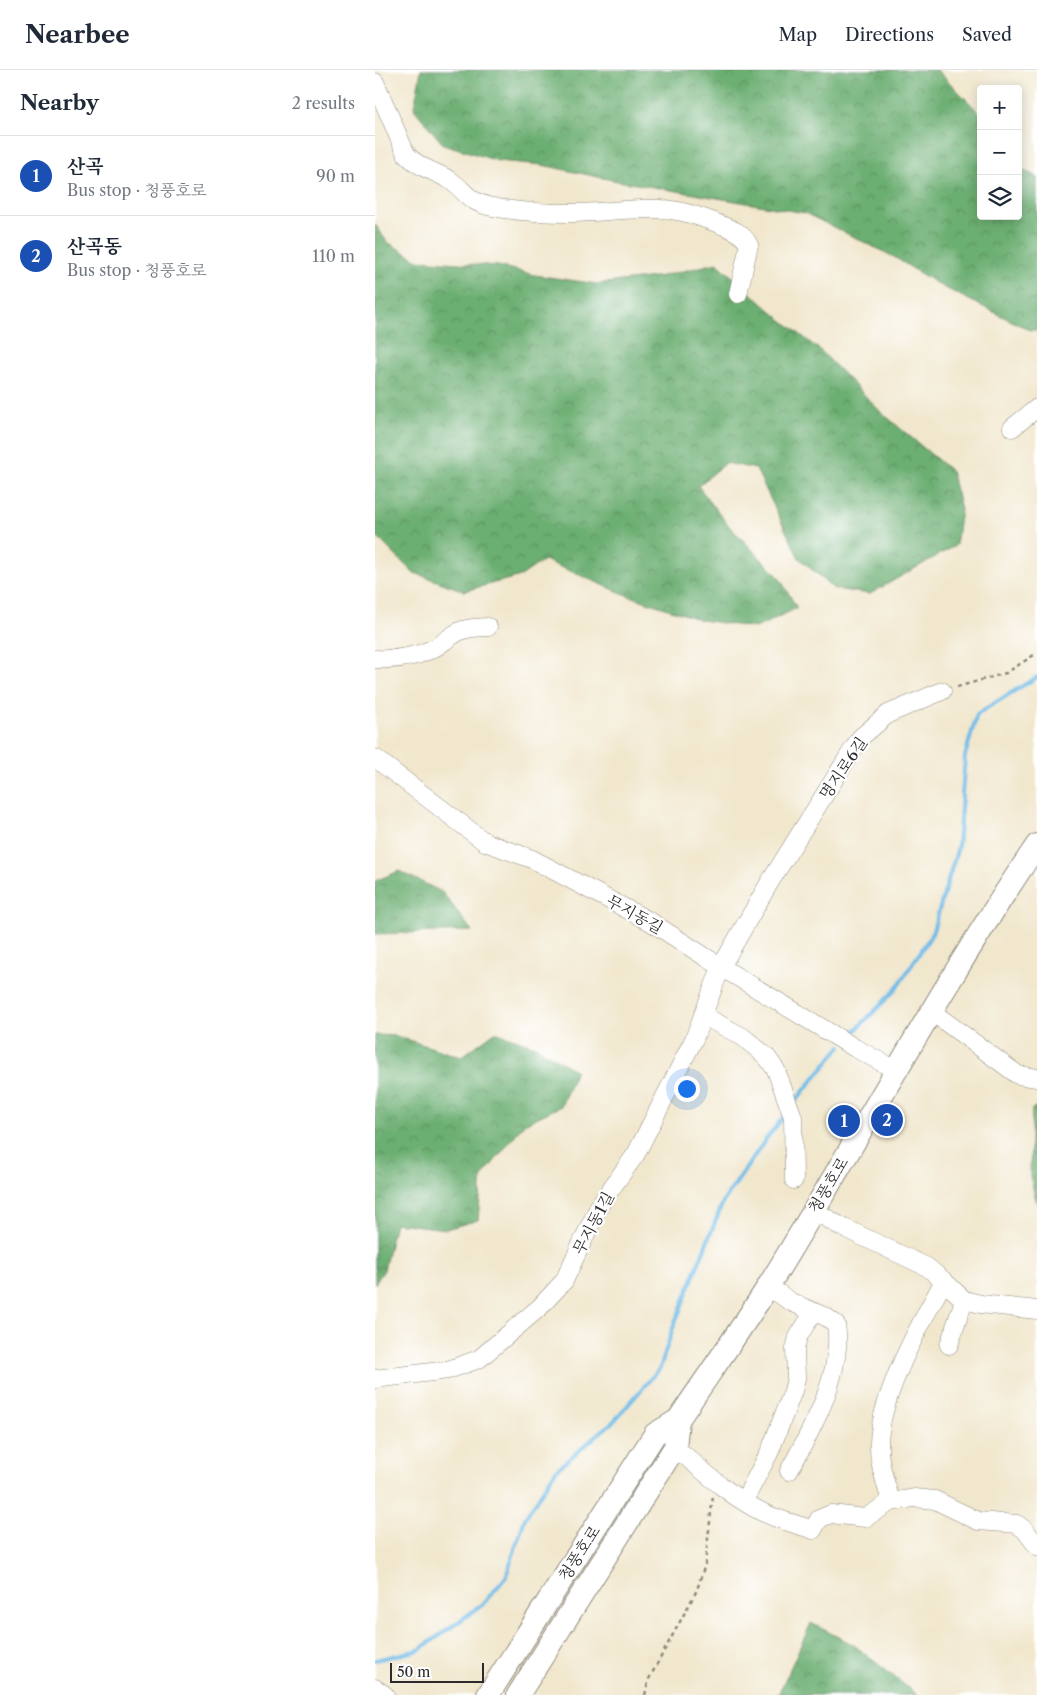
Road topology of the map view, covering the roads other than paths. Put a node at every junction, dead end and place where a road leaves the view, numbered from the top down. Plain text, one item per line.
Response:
1 (375, 82) edge
2 (738, 294) dead end
3 (1037, 408) edge
4 (1012, 428) dead end
5 (487, 627) dead end
6 (375, 659) edge
7 (943, 691) road end
8 (375, 758) edge
9 (1037, 845) edge
10 (721, 968) junction
11 (933, 1012) junction
12 (703, 1016) junction
13 (896, 1070) junction
14 (1037, 1078) edge
15 (794, 1180) dead end
16 (813, 1210) junction
17 (944, 1281) junction
18 (768, 1286) junction
19 (964, 1300) junction
20 (1037, 1310) edge
21 (813, 1313) junction
22 (949, 1345) dead end
23 (375, 1379) edge
24 (678, 1420) junction
25 (675, 1447) junction
26 (789, 1471) dead end
27 (744, 1501) junction
28 (891, 1502) junction
29 (1037, 1546) edge
30 (375, 1688) edge
31 (385, 1695) edge
32 (488, 1695) edge
33 (518, 1695) edge

1 - 2 street
3 - 4 street
5 - 6 street
7 - 10 street, 명지로6길
8 - 10 street, 무지동길
9 - 11 main road, 청풍호로
10 - 12 street, 무지동1길
10 - 13 street, 무지동길
11 - 13 main road, 청풍호로
11 - 14 street
12 - 15 street
12 - 23 street, 무지동1길
13 - 16 main road, 청풍호로
16 - 17 street
16 - 18 main road, 청풍호로
17 - 19 street
17 - 28 street
18 - 21 street
18 - 24 main road, 청풍호로
19 - 20 street
19 - 22 street
21 - 26 street
21 - 27 street
24 - 25 main road, 청풍호로
24 - 32 main road, 청풍호로
25 - 27 street
25 - 33 main road, 청풍호로
27 - 28 street
28 - 29 street
30 - 31 street

